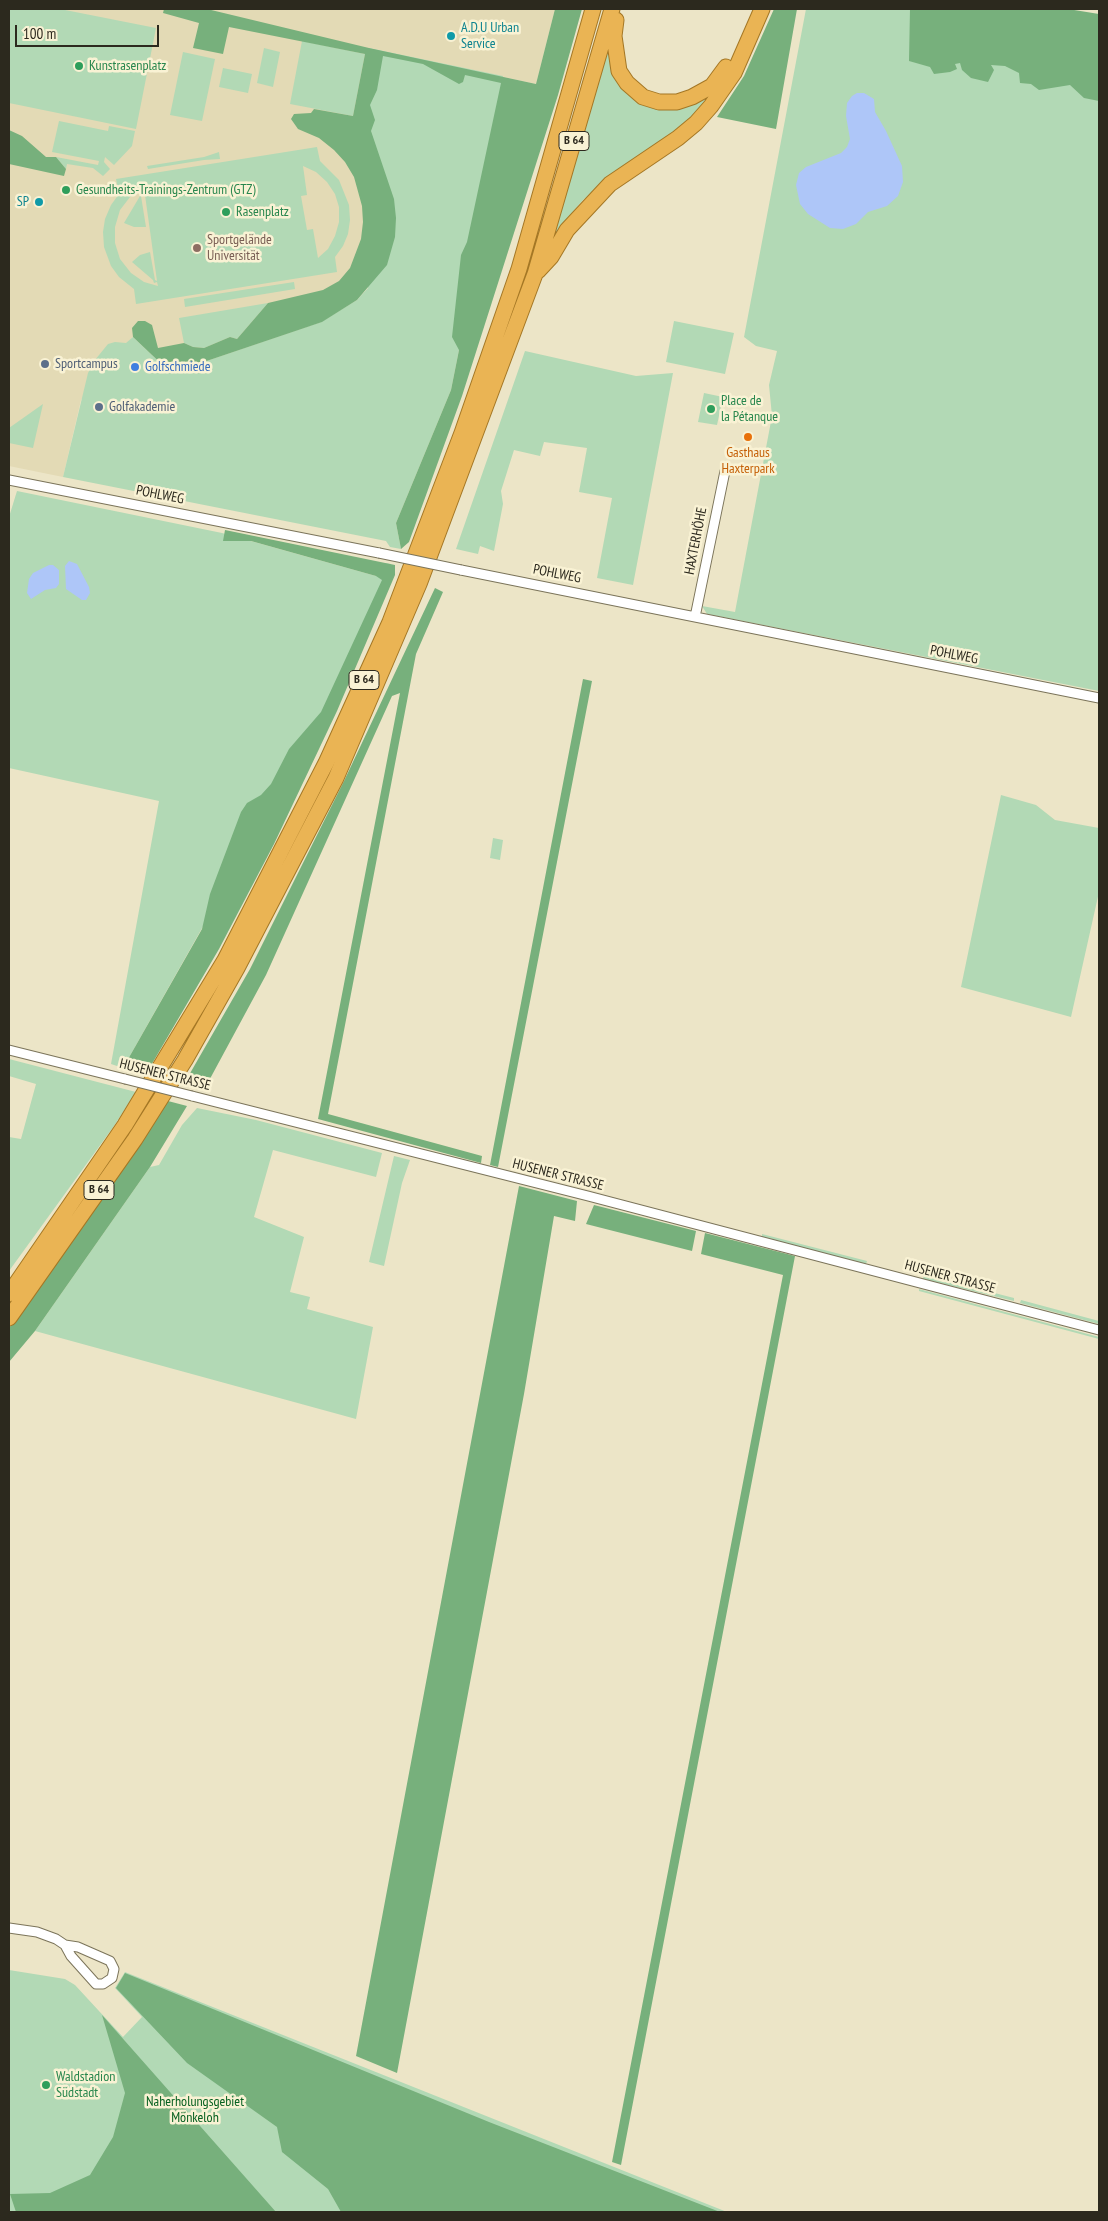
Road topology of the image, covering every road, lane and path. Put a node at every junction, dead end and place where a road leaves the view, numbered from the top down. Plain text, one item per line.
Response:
1 (593, 9) edge
2 (612, 9) edge
3 (617, 9) edge
4 (751, 9) edge
5 (762, 9) edge
6 (535, 274) junction
7 (724, 471) dead end
8 (9, 480) edge
9 (695, 617) junction
10 (1099, 698) edge
11 (9, 1050) edge
12 (9, 1294) edge
13 (9, 1318) edge
14 (1099, 1330) edge
15 (9, 1928) edge
16 (65, 1945) junction

1 - 12 highway, B 64
2 - 6 highway, B 64
3 - 4 highway
5 - 6 highway
6 - 13 highway, B 64
7 - 9 street, HAXTERHÖHE
8 - 9 street, POHLWEG, bridge
9 - 10 street, POHLWEG
11 - 14 street, HUSENER STRASSE, bridge
15 - 16 street
16 - 16 street

